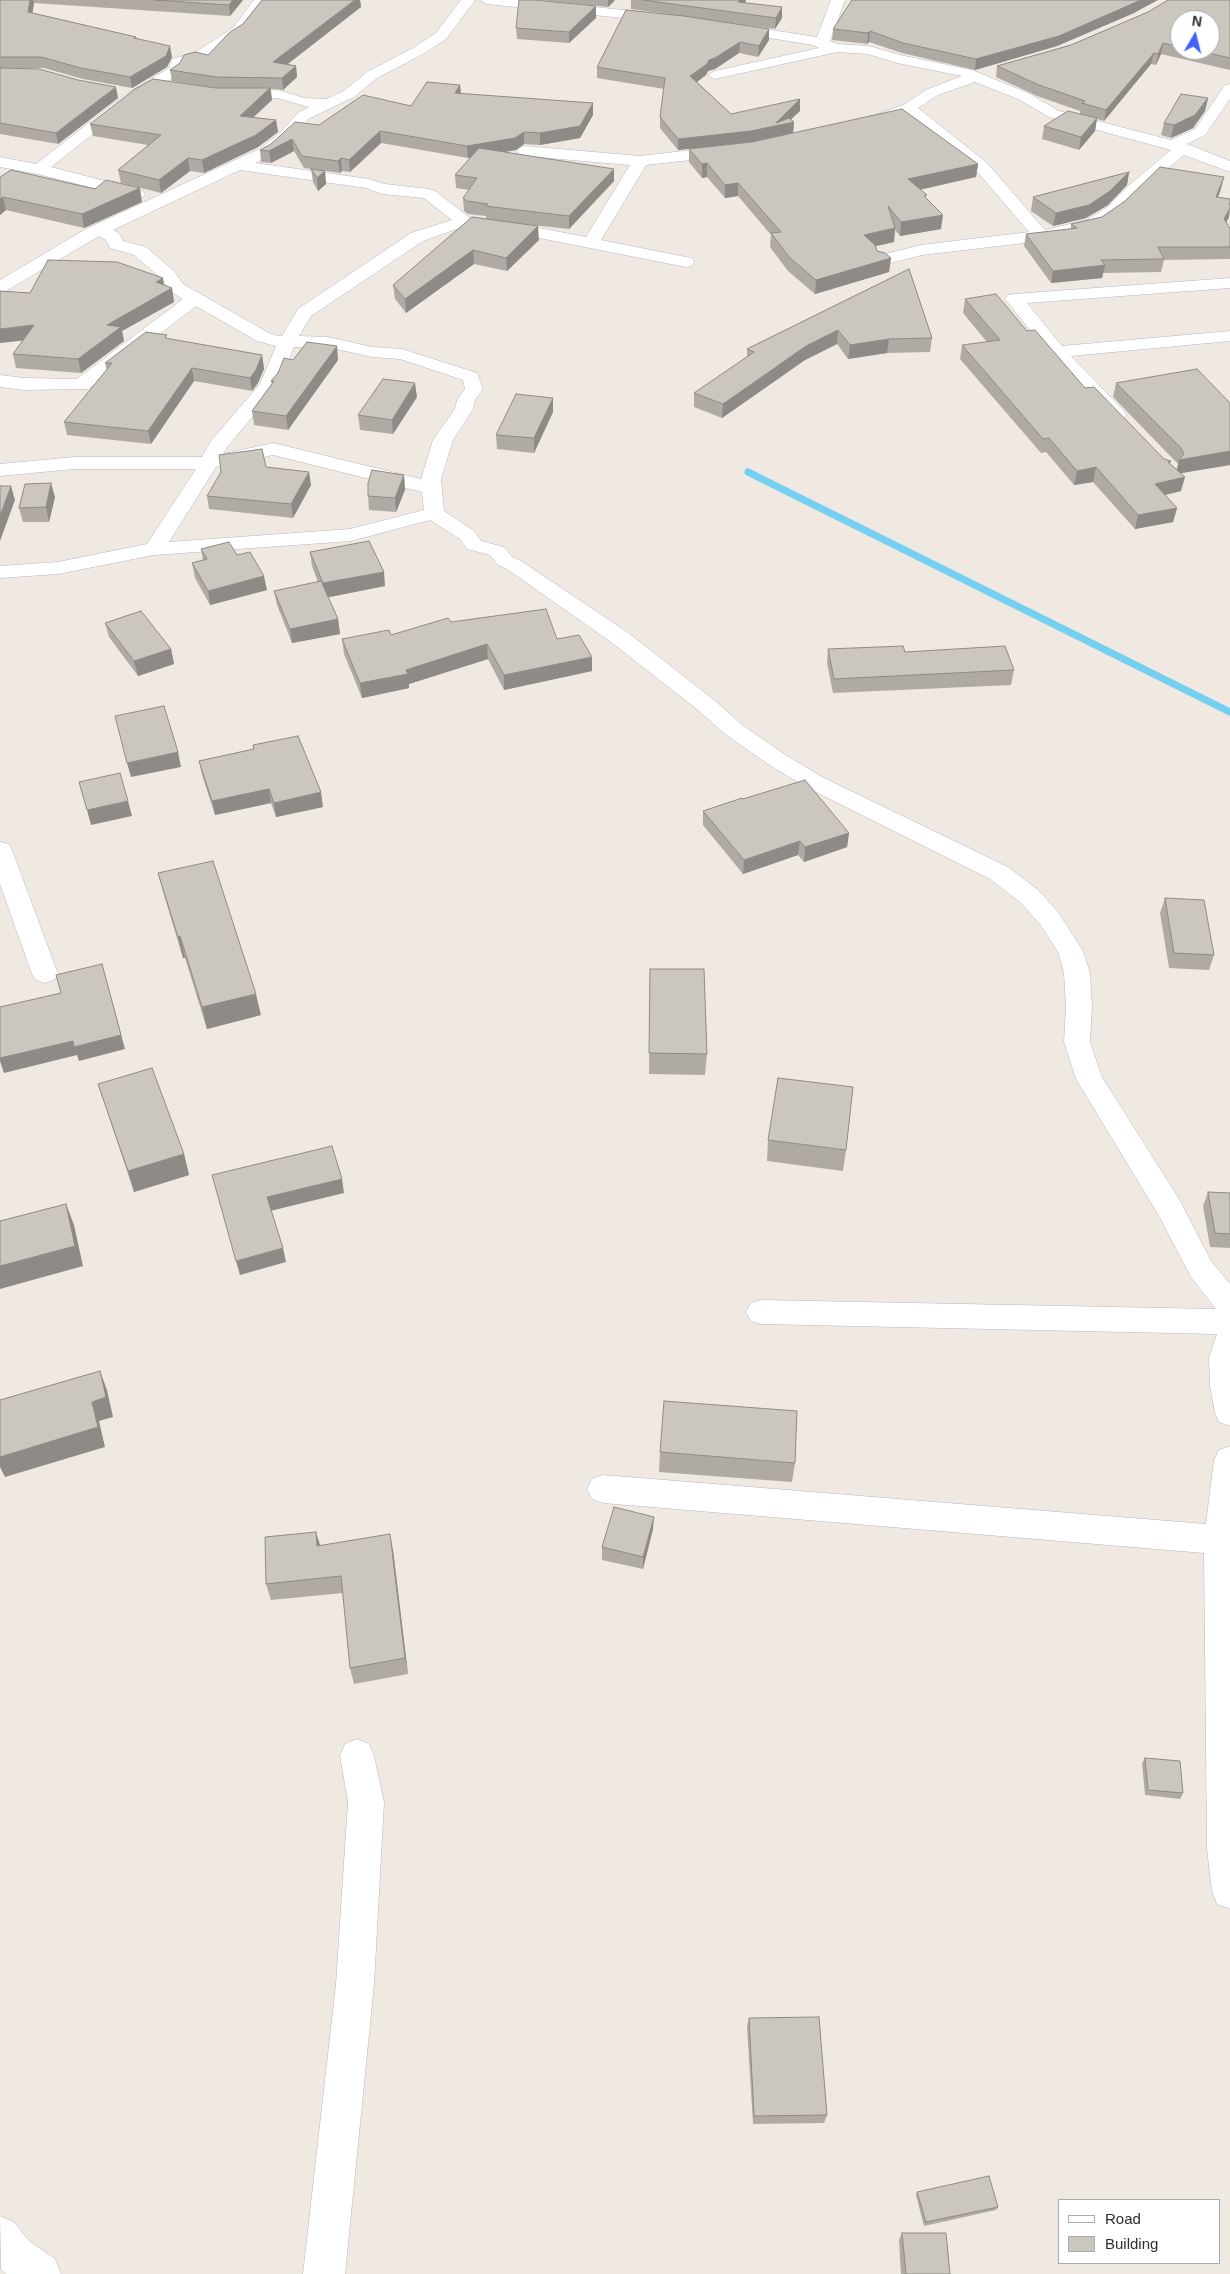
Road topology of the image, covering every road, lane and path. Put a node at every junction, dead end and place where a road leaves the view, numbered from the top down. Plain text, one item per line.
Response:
1 (262, 0) edge
2 (468, 0) edge
3 (487, 0) edge
4 (838, 0) edge
5 (675, 20) edge
6 (718, 26) edge
7 (829, 46) junction
8 (998, 71) edge
9 (715, 75) dead end
10 (976, 76) junction
11 (153, 84) junction
12 (174, 88) edge
13 (1230, 88) edge
14 (117, 92) edge
15 (218, 94) edge
16 (135, 95) junction
17 (326, 104) junction
18 (908, 108) junction
19 (858, 125) edge
20 (1178, 147) junction
21 (742, 150) edge
22 (525, 151) dead end
23 (640, 161) junction
24 (0, 162) edge
25 (240, 164) junction
26 (1230, 167) edge
27 (39, 169) junction
28 (162, 200) junction
29 (464, 221) junction
30 (100, 230) junction
31 (1041, 236) junction
32 (591, 243) junction
33 (883, 260) edge
34 (686, 262) dead end
35 (1230, 283) edge
36 (0, 287) edge
37 (196, 298) junction
38 (1230, 336) edge
39 (287, 342) junction
40 (1057, 352) junction
41 (0, 381) edge
42 (1130, 427) edge
43 (209, 463) junction
44 (0, 470) edge
45 (432, 488) junction
46 (434, 513) junction
47 (154, 549) junction
48 (0, 572) edge
49 (0, 850) edge
50 (45, 974) dead end
51 (1230, 1306) edge
52 (761, 1312) dead end
53 (1230, 1322) edge
54 (1230, 1337) edge
55 (1230, 1413) edge
56 (1230, 1460) edge
57 (603, 1489) dead end
58 (1220, 1540) junction
59 (357, 1756) dead end
60 (1230, 1890) edge
61 (0, 2236) edge
62 (40, 2274) edge
63 (324, 2274) edge

1 - 11 street
2 - 17 street
3 - 5 street
4 - 7 street
6 - 7 street
7 - 9 street
7 - 10 street
8 - 10 street
10 - 18 street
10 - 20 street
11 - 12 street
11 - 16 street
13 - 20 street
14 - 16 street
15 - 17 street
16 - 27 street
17 - 25 street
18 - 19 street
18 - 31 street
20 - 26 street
20 - 31 street
21 - 23 street
22 - 23 street
23 - 32 street
24 - 27 street
25 - 28 street
25 - 29 street
27 - 28 street
28 - 30 street
29 - 32 street
29 - 39 street
30 - 36 street
30 - 37 street
31 - 33 street
32 - 34 street
35 - 40 street
37 - 39 street
37 - 41 street
38 - 40 street
39 - 43 street
39 - 45 street
40 - 42 street
43 - 44 street
43 - 45 street
43 - 47 street
45 - 46 street
46 - 47 street
46 - 51 street
47 - 48 street
49 - 50 street
52 - 53 street
54 - 55 street
56 - 58 street
57 - 58 street
58 - 60 street
59 - 63 street
61 - 62 street

